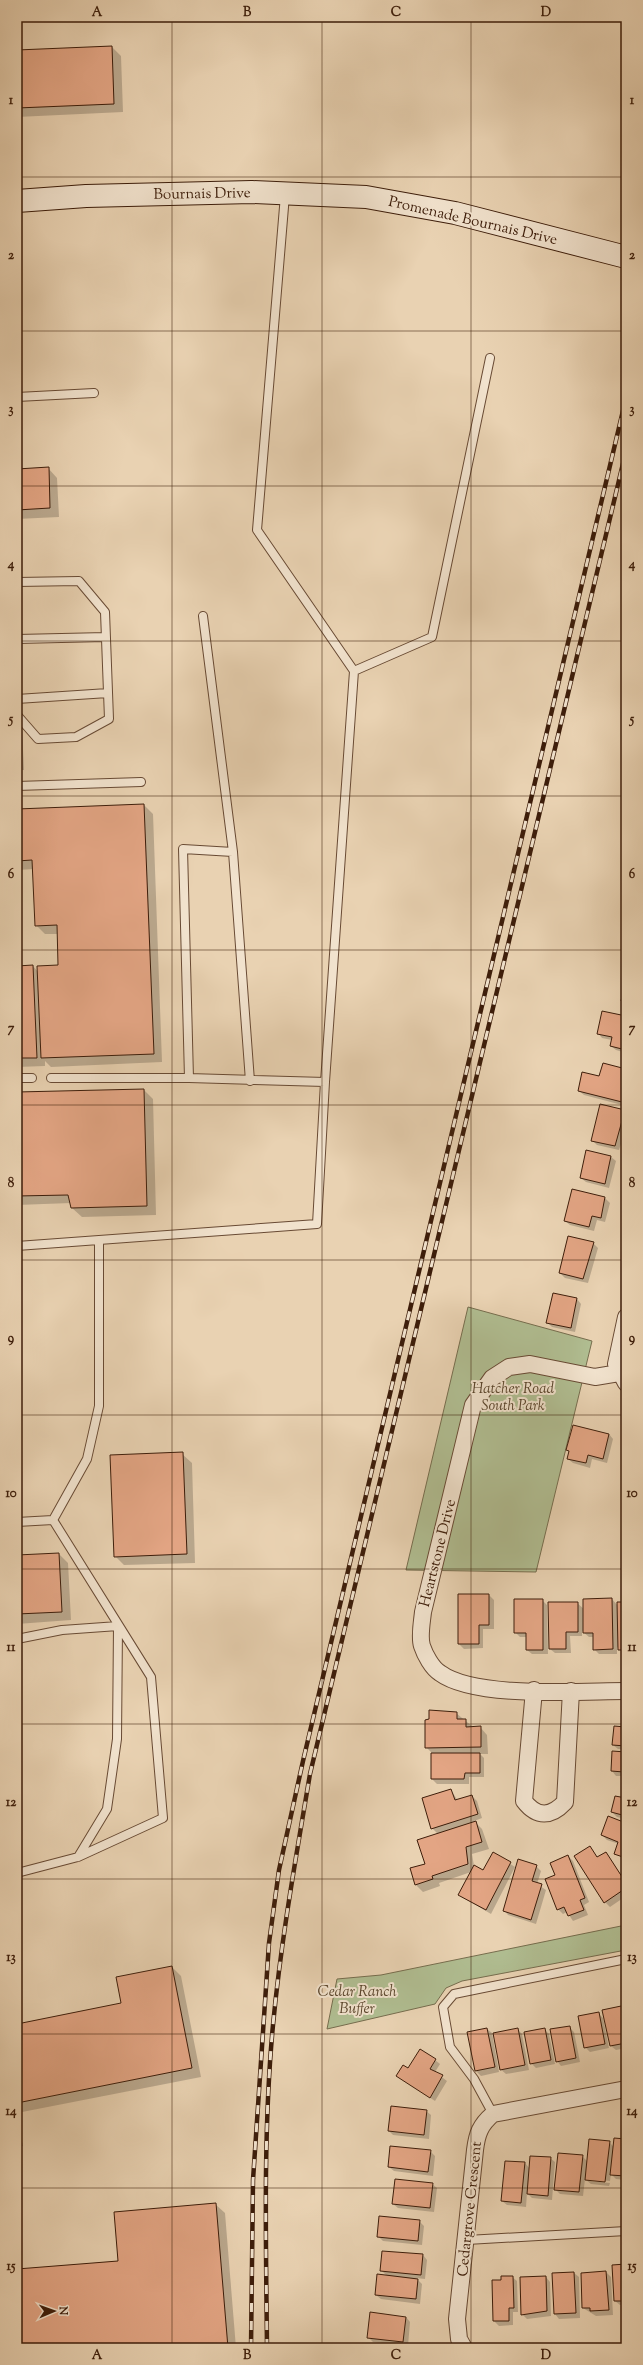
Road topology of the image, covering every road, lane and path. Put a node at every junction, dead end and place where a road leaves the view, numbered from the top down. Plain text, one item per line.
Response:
1 (17, 188) edge
2 (285, 192) junction
3 (319, 194) joint
4 (86, 196) junction
5 (17, 201) edge
6 (626, 257) edge
7 (490, 358) dead end
8 (94, 393) dead end
9 (17, 397) edge
10 (17, 582) edge
11 (203, 616) dead end
12 (106, 637) junction
13 (17, 639) edge
14 (354, 671) junction
15 (108, 693) junction
16 (17, 699) edge
17 (17, 715) edge
18 (141, 782) dead end
19 (17, 786) edge
20 (233, 852) junction
21 (17, 1078) edge
22 (32, 1078) dead end
23 (51, 1078) dead end
24 (189, 1078) junction
25 (250, 1080) junction
26 (325, 1082) junction
27 (99, 1240) junction
28 (17, 1246) edge
29 (626, 1317) edge
30 (622, 1378) edge
31 (53, 1520) junction
32 (17, 1522) edge
33 (118, 1626) junction
34 (17, 1639) edge
35 (534, 1690) junction
36 (572, 1691) junction
37 (626, 1691) edge
38 (78, 1857) junction
39 (17, 1873) edge
40 (626, 1959) edge
41 (626, 2089) edge
42 (493, 2114) junction
43 (626, 2231) edge
44 (467, 2240) junction
45 (464, 2348) edge

1 - 4 street
2 - 3 street, Bournais Drive
2 - 4 street, Bournais Drive
2 - 14 lane
3 - 6 street, Promenade Bournais Drive
4 - 5 street
7 - 14 lane
8 - 9 lane
10 - 12 lane
11 - 20 lane
12 - 13 lane
12 - 15 lane
14 - 26 lane
15 - 16 lane
15 - 17 lane
18 - 19 lane
20 - 24 lane
20 - 25 lane
21 - 22 lane
23 - 24 lane
24 - 25 lane
25 - 26 lane
26 - 27 lane
27 - 28 lane
27 - 31 lane
29 - 30 street
30 - 35 street, Heartstone Drive
31 - 32 lane
31 - 33 lane
33 - 34 lane
33 - 38 lane
33 - 38 lane
35 - 36 street, Heartstone Drive
35 - 36 street
36 - 37 street, Heartstone Drive
38 - 39 lane
40 - 42 lane
41 - 42 street
42 - 44 street, Cedargrove Crescent
43 - 44 lane
44 - 45 street, Cedargrove Crescent

